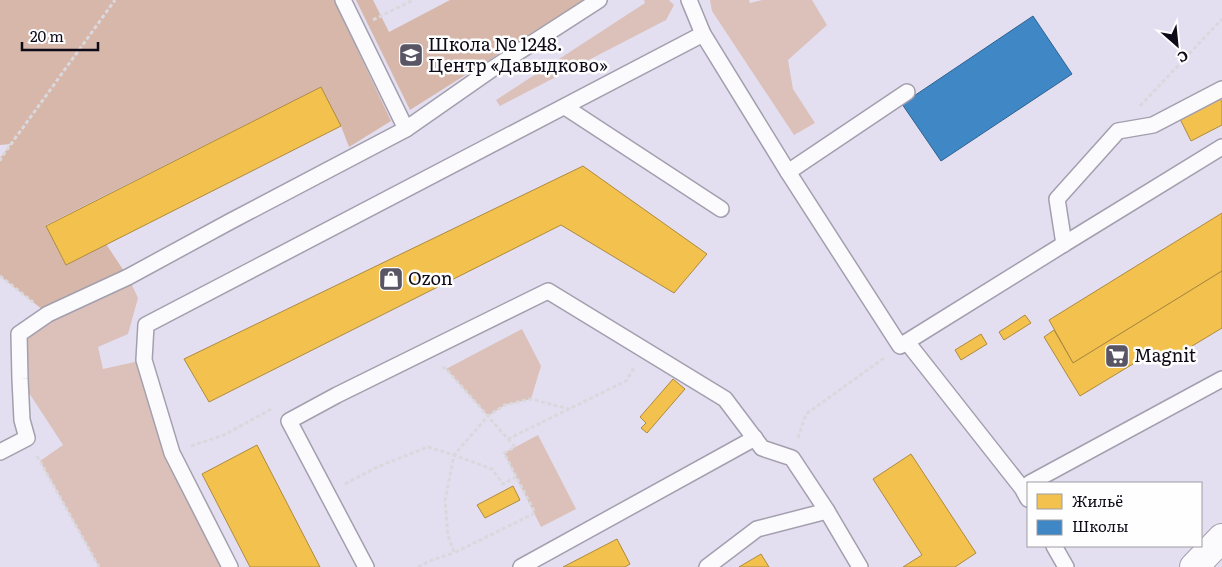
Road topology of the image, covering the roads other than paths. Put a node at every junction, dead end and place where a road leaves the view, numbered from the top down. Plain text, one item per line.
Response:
1 (343, 0) edge
2 (599, 0) edge
3 (688, 0) edge
4 (703, 34) junction
5 (1222, 88) edge
6 (907, 92) dead end
7 (565, 107) junction
8 (406, 130) junction
9 (1222, 147) edge
10 (788, 172) junction
11 (721, 209) dead end
12 (1064, 244) junction
13 (904, 344) junction
14 (1222, 379) edge
15 (755, 438) junction
16 (0, 452) edge
17 (1039, 482) edge
18 (1027, 489) edge
19 (827, 511) junction
20 (1222, 538) edge
21 (1055, 547) edge
22 (230, 567) edge
23 (366, 567) edge
24 (521, 567) edge
25 (707, 567) edge
26 (860, 567) edge
27 (1066, 567) edge
28 (1194, 567) edge

1 - 8 lane
2 - 8 lane
3 - 4 lane
4 - 7 lane
4 - 10 lane
5 - 12 lane
6 - 10 lane
7 - 11 lane
7 - 22 lane
8 - 16 lane
9 - 12 lane
10 - 13 lane
12 - 13 lane
13 - 18 lane
14 - 17 lane
15 - 19 lane
15 - 23 lane
15 - 24 lane
19 - 25 lane
19 - 26 lane
20 - 28 street
21 - 27 lane

